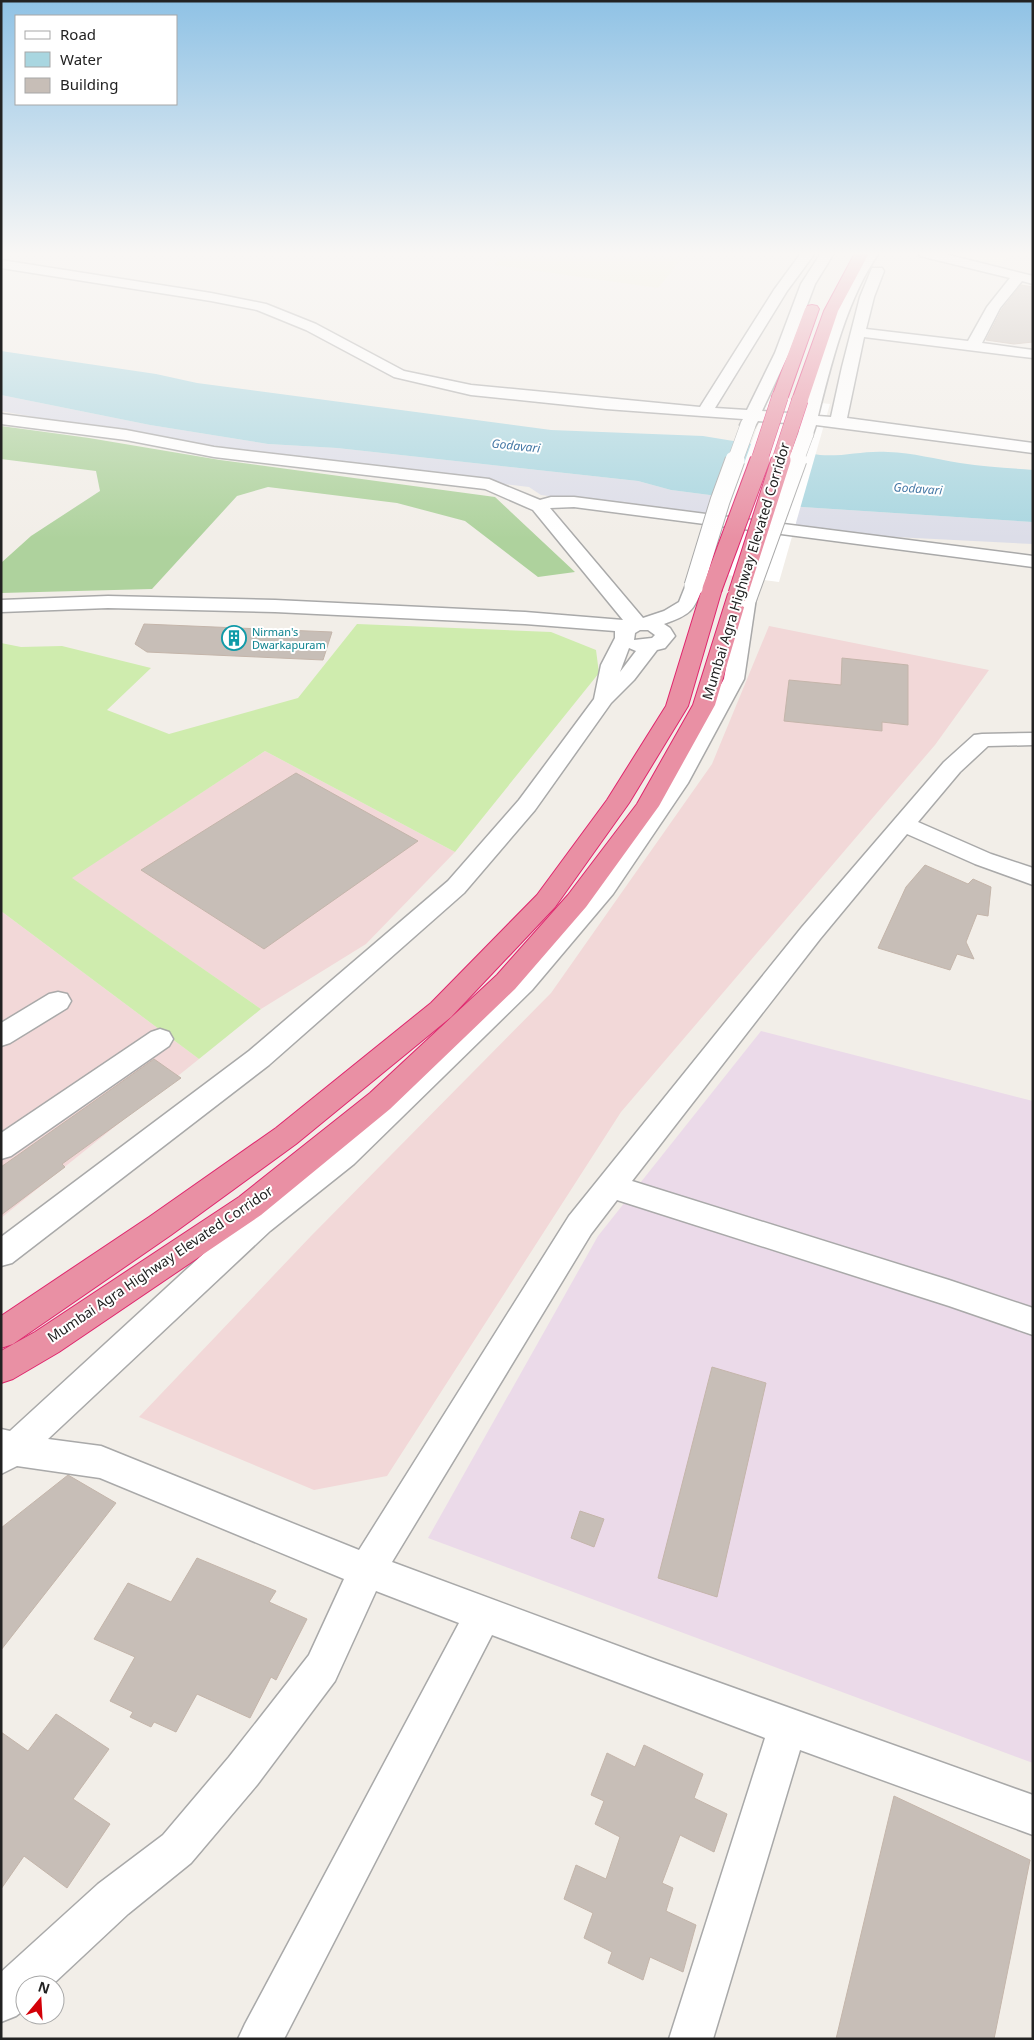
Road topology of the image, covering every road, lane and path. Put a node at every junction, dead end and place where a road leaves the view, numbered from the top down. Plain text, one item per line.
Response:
1 (352, 348) edge
2 (745, 348) edge
3 (784, 348) edge
4 (797, 348) edge
5 (817, 348) edge
6 (833, 348) edge
7 (854, 348) edge
8 (989, 348) edge
9 (1033, 354) edge
10 (704, 412) junction
11 (1, 419) edge
12 (750, 420) junction
13 (838, 422) junction
14 (807, 427) junction
15 (1033, 448) edge
16 (539, 506) junction
17 (1033, 562) edge
18 (1, 606) edge
19 (561, 620) junction
20 (634, 628) junction
21 (590, 631) junction
22 (611, 665) junction
23 (604, 699) junction
24 (1033, 739) edge
25 (903, 824) junction
26 (1033, 877) edge
27 (58, 1001) dead end
28 (1, 1036) edge
29 (160, 1039) dead end
30 (1, 1148) edge
31 (611, 1186) junction
32 (1, 1254) edge
33 (1033, 1322) edge
34 (1, 1334) edge
35 (1, 1368) edge
36 (5, 1450) edge
37 (367, 1570) junction
38 (484, 1614) junction
39 (788, 1726) junction
40 (1033, 1815) edge
41 (1, 2000) edge
42 (260, 2039) edge
43 (691, 2039) edge

1 - 10 street
2 - 10 street
3 - 12 street
4 - 34 highway, Mumbai Agra Highway Elevated Corridor, bridge
5 - 35 highway, Mumbai Agra Highway Elevated Corridor, bridge
6 - 14 street
7 - 13 street
8 - 9 street
10 - 12 street
11 - 16 street
12 - 14 street
12 - 20 street, bridge
13 - 14 street
13 - 15 street
14 - 36 street, bridge
16 - 17 street
16 - 20 street
18 - 19 street
19 - 20 street
19 - 21 street
20 - 21 street
20 - 22 street
20 - 23 street
21 - 22 street
22 - 23 street
23 - 32 street
24 - 25 street
25 - 26 street
25 - 31 street
27 - 28 street
29 - 30 street
31 - 33 street
31 - 37 street
36 - 37 street
37 - 38 street
37 - 41 street
38 - 39 street
38 - 42 street
39 - 40 street
39 - 43 street

